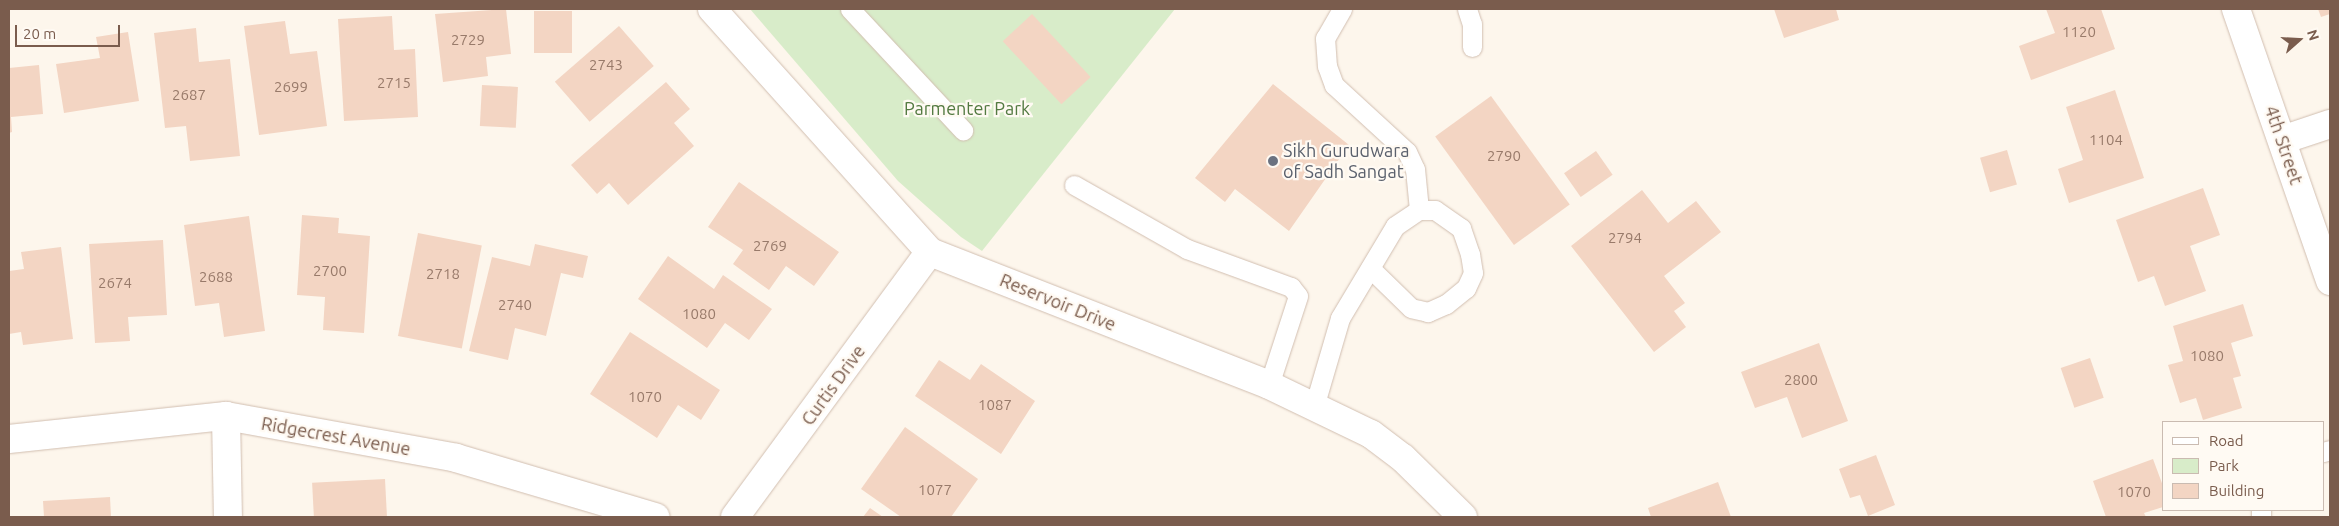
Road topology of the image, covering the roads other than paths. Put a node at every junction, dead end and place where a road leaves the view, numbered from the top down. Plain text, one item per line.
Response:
1 (712, 9) edge
2 (850, 9) edge
3 (1342, 9) edge
4 (1466, 9) edge
5 (2236, 9) edge
6 (1472, 47) dead end
7 (2330, 124) edge
8 (963, 130) dead end
9 (2282, 140) junction
10 (1074, 185) dead end
11 (1419, 210) junction
12 (930, 252) junction
13 (1370, 268) junction
14 (2330, 282) edge
15 (1269, 385) junction
16 (1314, 407) junction
17 (226, 416) junction
18 (9, 438) edge
19 (228, 517) edge
20 (655, 517) edge
21 (735, 517) edge
22 (1463, 517) edge

1 - 12 street, Reservoir Drive
2 - 8 lane
3 - 11 lane
4 - 6 lane
5 - 9 street, 4th Street
7 - 9 street
9 - 14 street, 4th Street
10 - 15 lane
11 - 13 lane
11 - 13 lane
12 - 15 street, Reservoir Drive
12 - 21 street, Curtis Drive
13 - 16 lane
15 - 16 street, Reservoir Drive
16 - 22 street, Reservoir Drive
17 - 18 street, Ridgecrest Avenue
17 - 19 street
17 - 20 street, Ridgecrest Avenue

